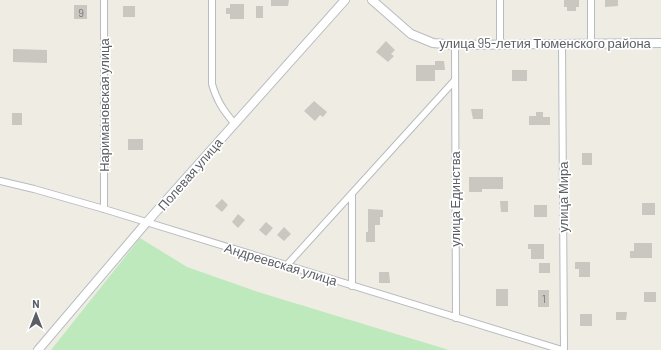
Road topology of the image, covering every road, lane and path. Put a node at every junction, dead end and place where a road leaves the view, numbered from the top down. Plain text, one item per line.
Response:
1 (104, 0) edge
2 (212, 0) edge
3 (345, 0) edge
4 (372, 0) edge
5 (500, 0) edge
6 (591, 0) edge
7 (661, 43) edge
8 (455, 44) junction
9 (500, 44) junction
10 (562, 44) junction
11 (591, 44) junction
12 (455, 80) junction
13 (234, 123) junction
14 (0, 181) edge
15 (352, 194) junction
16 (104, 209) junction
17 (146, 223) junction
18 (286, 266) junction
19 (352, 286) junction
20 (456, 318) junction
21 (38, 350) edge
22 (563, 350) edge

1 - 16 street, Наримановская улица
2 - 13 street
3 - 13 street, Полевая улица
4 - 8 street, улица 95-летия Тюменского района
5 - 9 street
6 - 11 street
7 - 11 street, улица 95-летия Тюменского района
8 - 9 street, улица 95-летия Тюменского района
8 - 12 street, улица Единства
9 - 10 street, улица 95-летия Тюменского района
10 - 11 street, улица 95-летия Тюменского района
10 - 22 street, улица Мира
12 - 15 street
12 - 20 street, улица Единства
13 - 17 street, Полевая улица
14 - 16 street, Андреевская улица
15 - 18 street
15 - 19 street
16 - 17 street, Андреевская улица
17 - 18 street, Андреевская улица
17 - 21 street, Полевая улица
18 - 19 street, Андреевская улица
19 - 20 street, Андреевская улица
20 - 22 street, Андреевская улица

